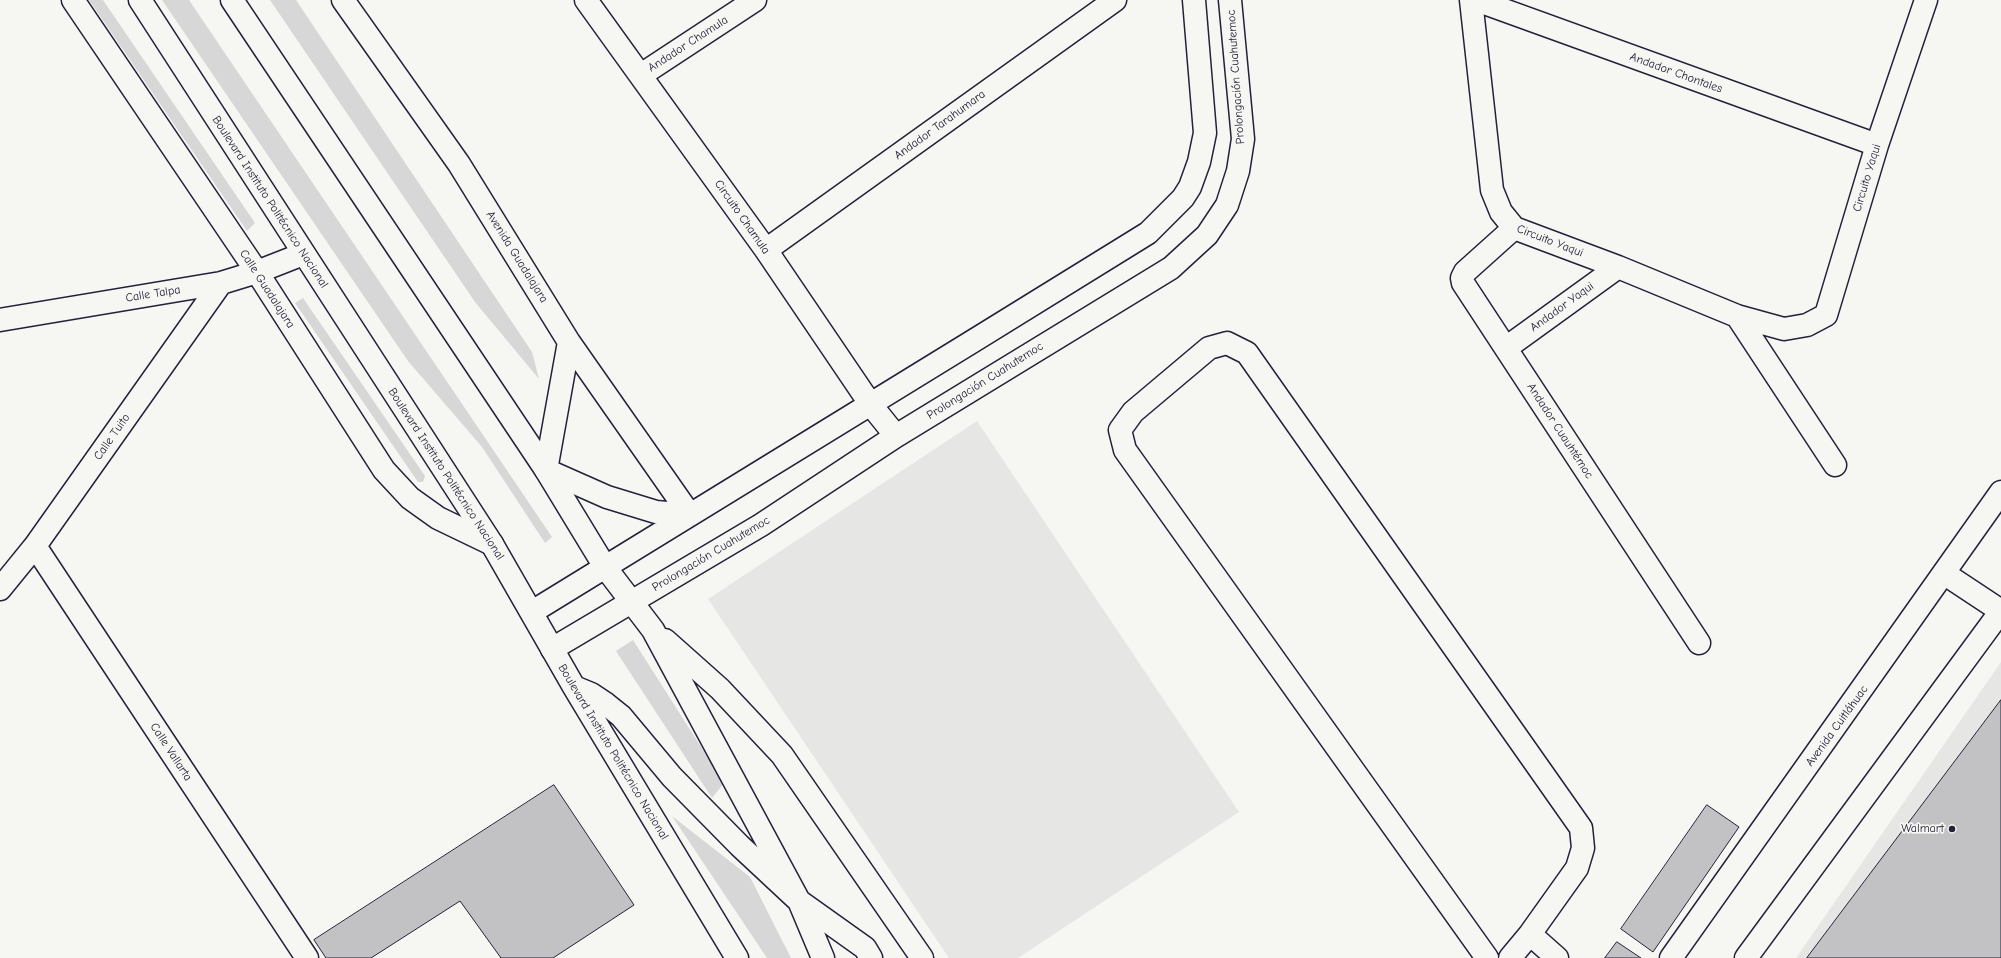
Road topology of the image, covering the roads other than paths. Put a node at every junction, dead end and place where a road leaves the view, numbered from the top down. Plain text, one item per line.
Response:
1 (73, 0) edge
2 (140, 0) edge
3 (232, 0) edge
4 (343, 0) edge
5 (586, 0) edge
6 (755, 0) edge
7 (1115, 0) edge
8 (1194, 0) edge
9 (1230, 0) edge
10 (1471, 0) edge
11 (1476, 0) edge
12 (1926, 0) edge
13 (641, 75) junction
14 (1877, 145) junction
15 (1514, 228) junction
16 (766, 250) junction
17 (303, 254) junction
18 (1618, 267) junction
19 (257, 272) junction
20 (221, 283) junction
21 (1737, 316) junction
22 (0, 320) edge
23 (569, 342) junction
24 (1506, 348) junction
25 (871, 405) junction
26 (896, 436) junction
27 (1835, 465) dead end
28 (546, 470) junction
29 (2001, 492) edge
30 (690, 515) junction
31 (492, 544) junction
32 (35, 546) junction
33 (605, 567) junction
34 (1945, 574) junction
35 (0, 589) edge
36 (632, 602) junction
37 (2001, 611) edge
38 (532, 612) junction
39 (654, 630) junction
40 (1699, 643) dead end
41 (552, 649) junction
42 (574, 687) junction
43 (799, 901) junction
44 (1530, 934) junction
45 (307, 958) edge
46 (737, 958) edge
47 (823, 958) edge
48 (871, 958) edge
49 (922, 958) edge
50 (1487, 958) edge
51 (1510, 958) edge
52 (1557, 958) edge
53 (1671, 958) edge
54 (1746, 958) edge

1 - 19 street, Calle Guadalajara
2 - 17 street, Boulevard Instituto Politécnico Nacional
3 - 28 street
4 - 23 street, Avenida Guadalajara
5 - 13 street, Circuito Chamula
6 - 13 street, Andador Chamula
7 - 16 street, Andador Tarahumara
8 - 25 street
9 - 26 street, Prolongación Cuahutemoc
10 - 15 street, Circuito Yaqui
11 - 14 street, Andador Chontales
12 - 14 street, Circuito Yaqui
13 - 16 street, Circuito Chamula
14 - 21 street, Circuito Yaqui
15 - 18 street, Circuito Yaqui
15 - 24 street, Andador Cuauhtémoc
16 - 25 street, Circuito Chamula
17 - 19 street, Calle Talpa
17 - 31 street, Boulevard Instituto Politécnico Nacional
18 - 21 street, Circuito Yaqui
18 - 24 street, Andador Yaqui
19 - 20 street, Calle Talpa
19 - 31 street, Calle Guadalajara
20 - 22 street, Calle Talpa
20 - 32 street, Calle Tuito
21 - 27 street
23 - 28 street
23 - 30 street, Avenida Guadalajara
24 - 40 street, Andador Cuauhtémoc
25 - 26 street, Circuito Chamula
25 - 30 street
26 - 36 street, Prolongación Cuahutemoc
28 - 30 street
28 - 33 street
29 - 34 street, Avenida Cuitláhuac
30 - 33 street
31 - 38 street, Boulevard Instituto Politécnico Nacional
32 - 35 street, Calle Tuito
32 - 45 street, Calle Vallarta
33 - 36 street
33 - 38 street
34 - 37 street
34 - 53 street, Avenida Cuitláhuac
36 - 39 street
36 - 41 street, Prolongación Cuahutemoc
37 - 54 street
38 - 41 street, Boulevard Instituto Politécnico Nacional
39 - 43 street
39 - 49 street
41 - 42 street, Boulevard Instituto Politécnico Nacional
42 - 43 street
42 - 46 street, Boulevard Instituto Politécnico Nacional
43 - 47 street
43 - 48 street
44 - 50 street
44 - 51 street
44 - 52 street

